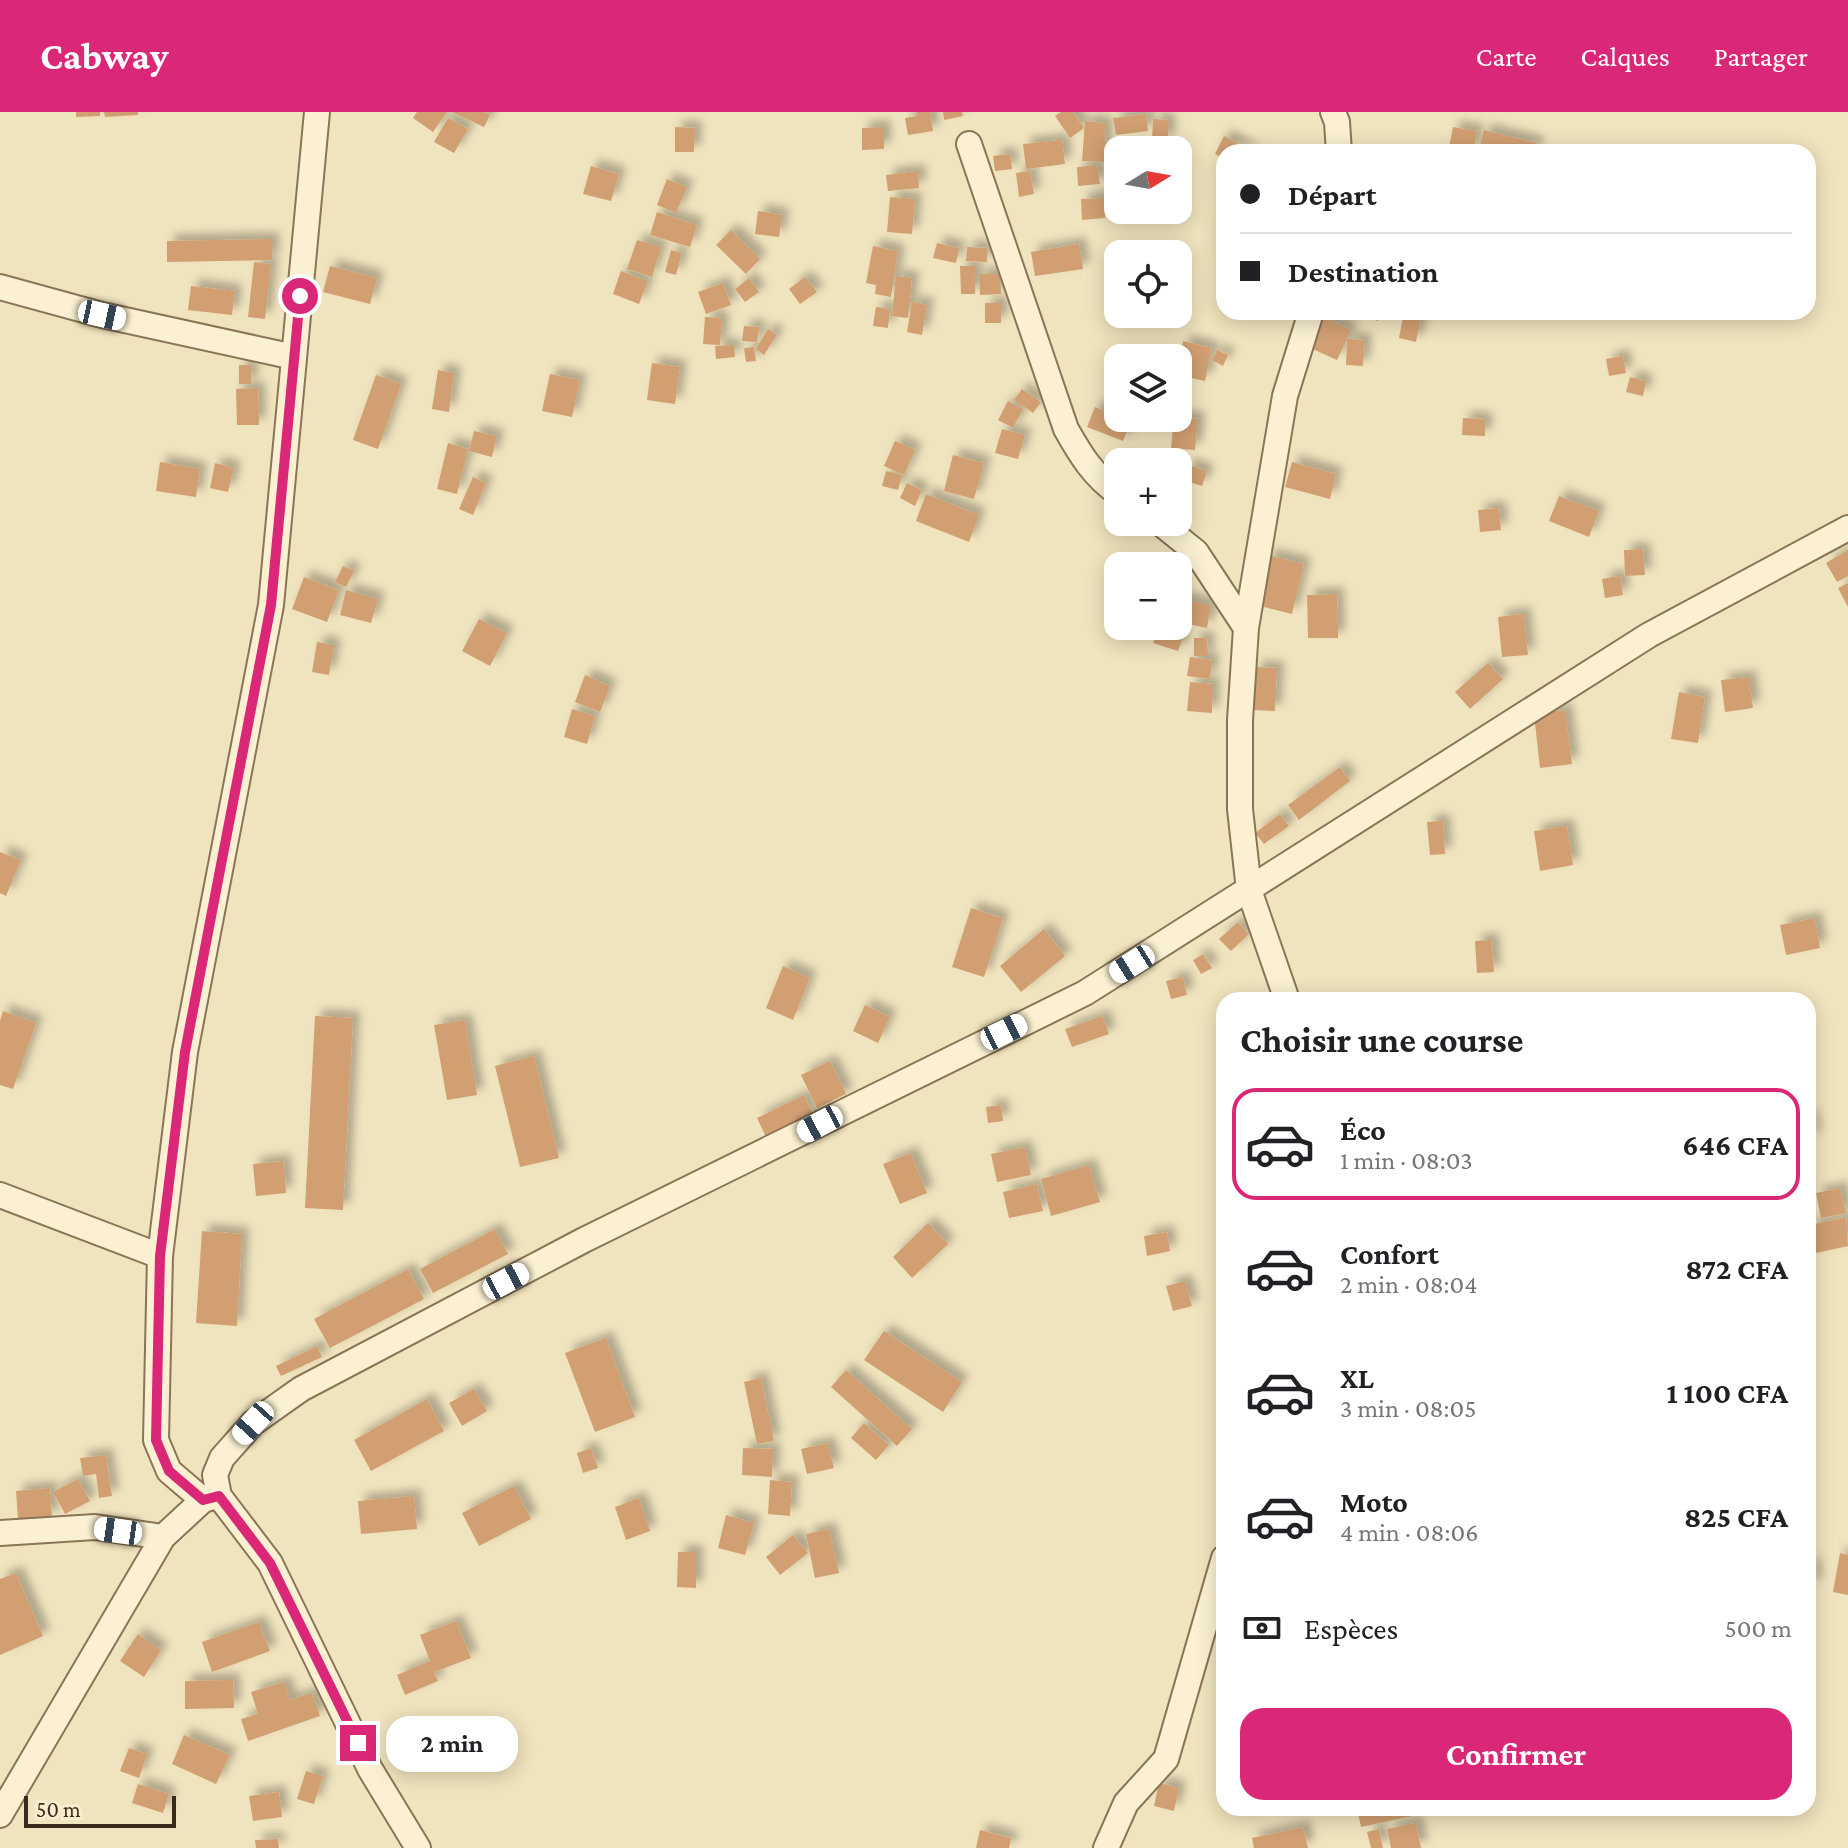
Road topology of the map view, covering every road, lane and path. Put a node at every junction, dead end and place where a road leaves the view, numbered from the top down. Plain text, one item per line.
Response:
1 (317, 112) edge
2 (1333, 112) edge
3 (969, 144) dead end
4 (1338, 144) edge
5 (0, 287) edge
6 (1309, 320) edge
7 (294, 357) junction
8 (1104, 483) edge
9 (1848, 528) edge
10 (1176, 536) edge
11 (1246, 628) junction
12 (1249, 890) junction
13 (1284, 992) edge
14 (0, 1195) edge
15 (160, 1256) junction
16 (211, 1498) junction
17 (0, 1533) edge
18 (163, 1537) junction
19 (1216, 1586) edge
20 (0, 1815) edge
21 (418, 1848) edge
22 (1106, 1848) edge

1 - 7 street
2 - 4 street
3 - 8 street
5 - 7 street
6 - 11 street
7 - 15 street
9 - 12 street
10 - 11 street
11 - 12 street
12 - 13 street
12 - 16 street
14 - 15 street
15 - 16 street
16 - 18 street
16 - 21 street
17 - 18 street
18 - 20 street
19 - 22 street

